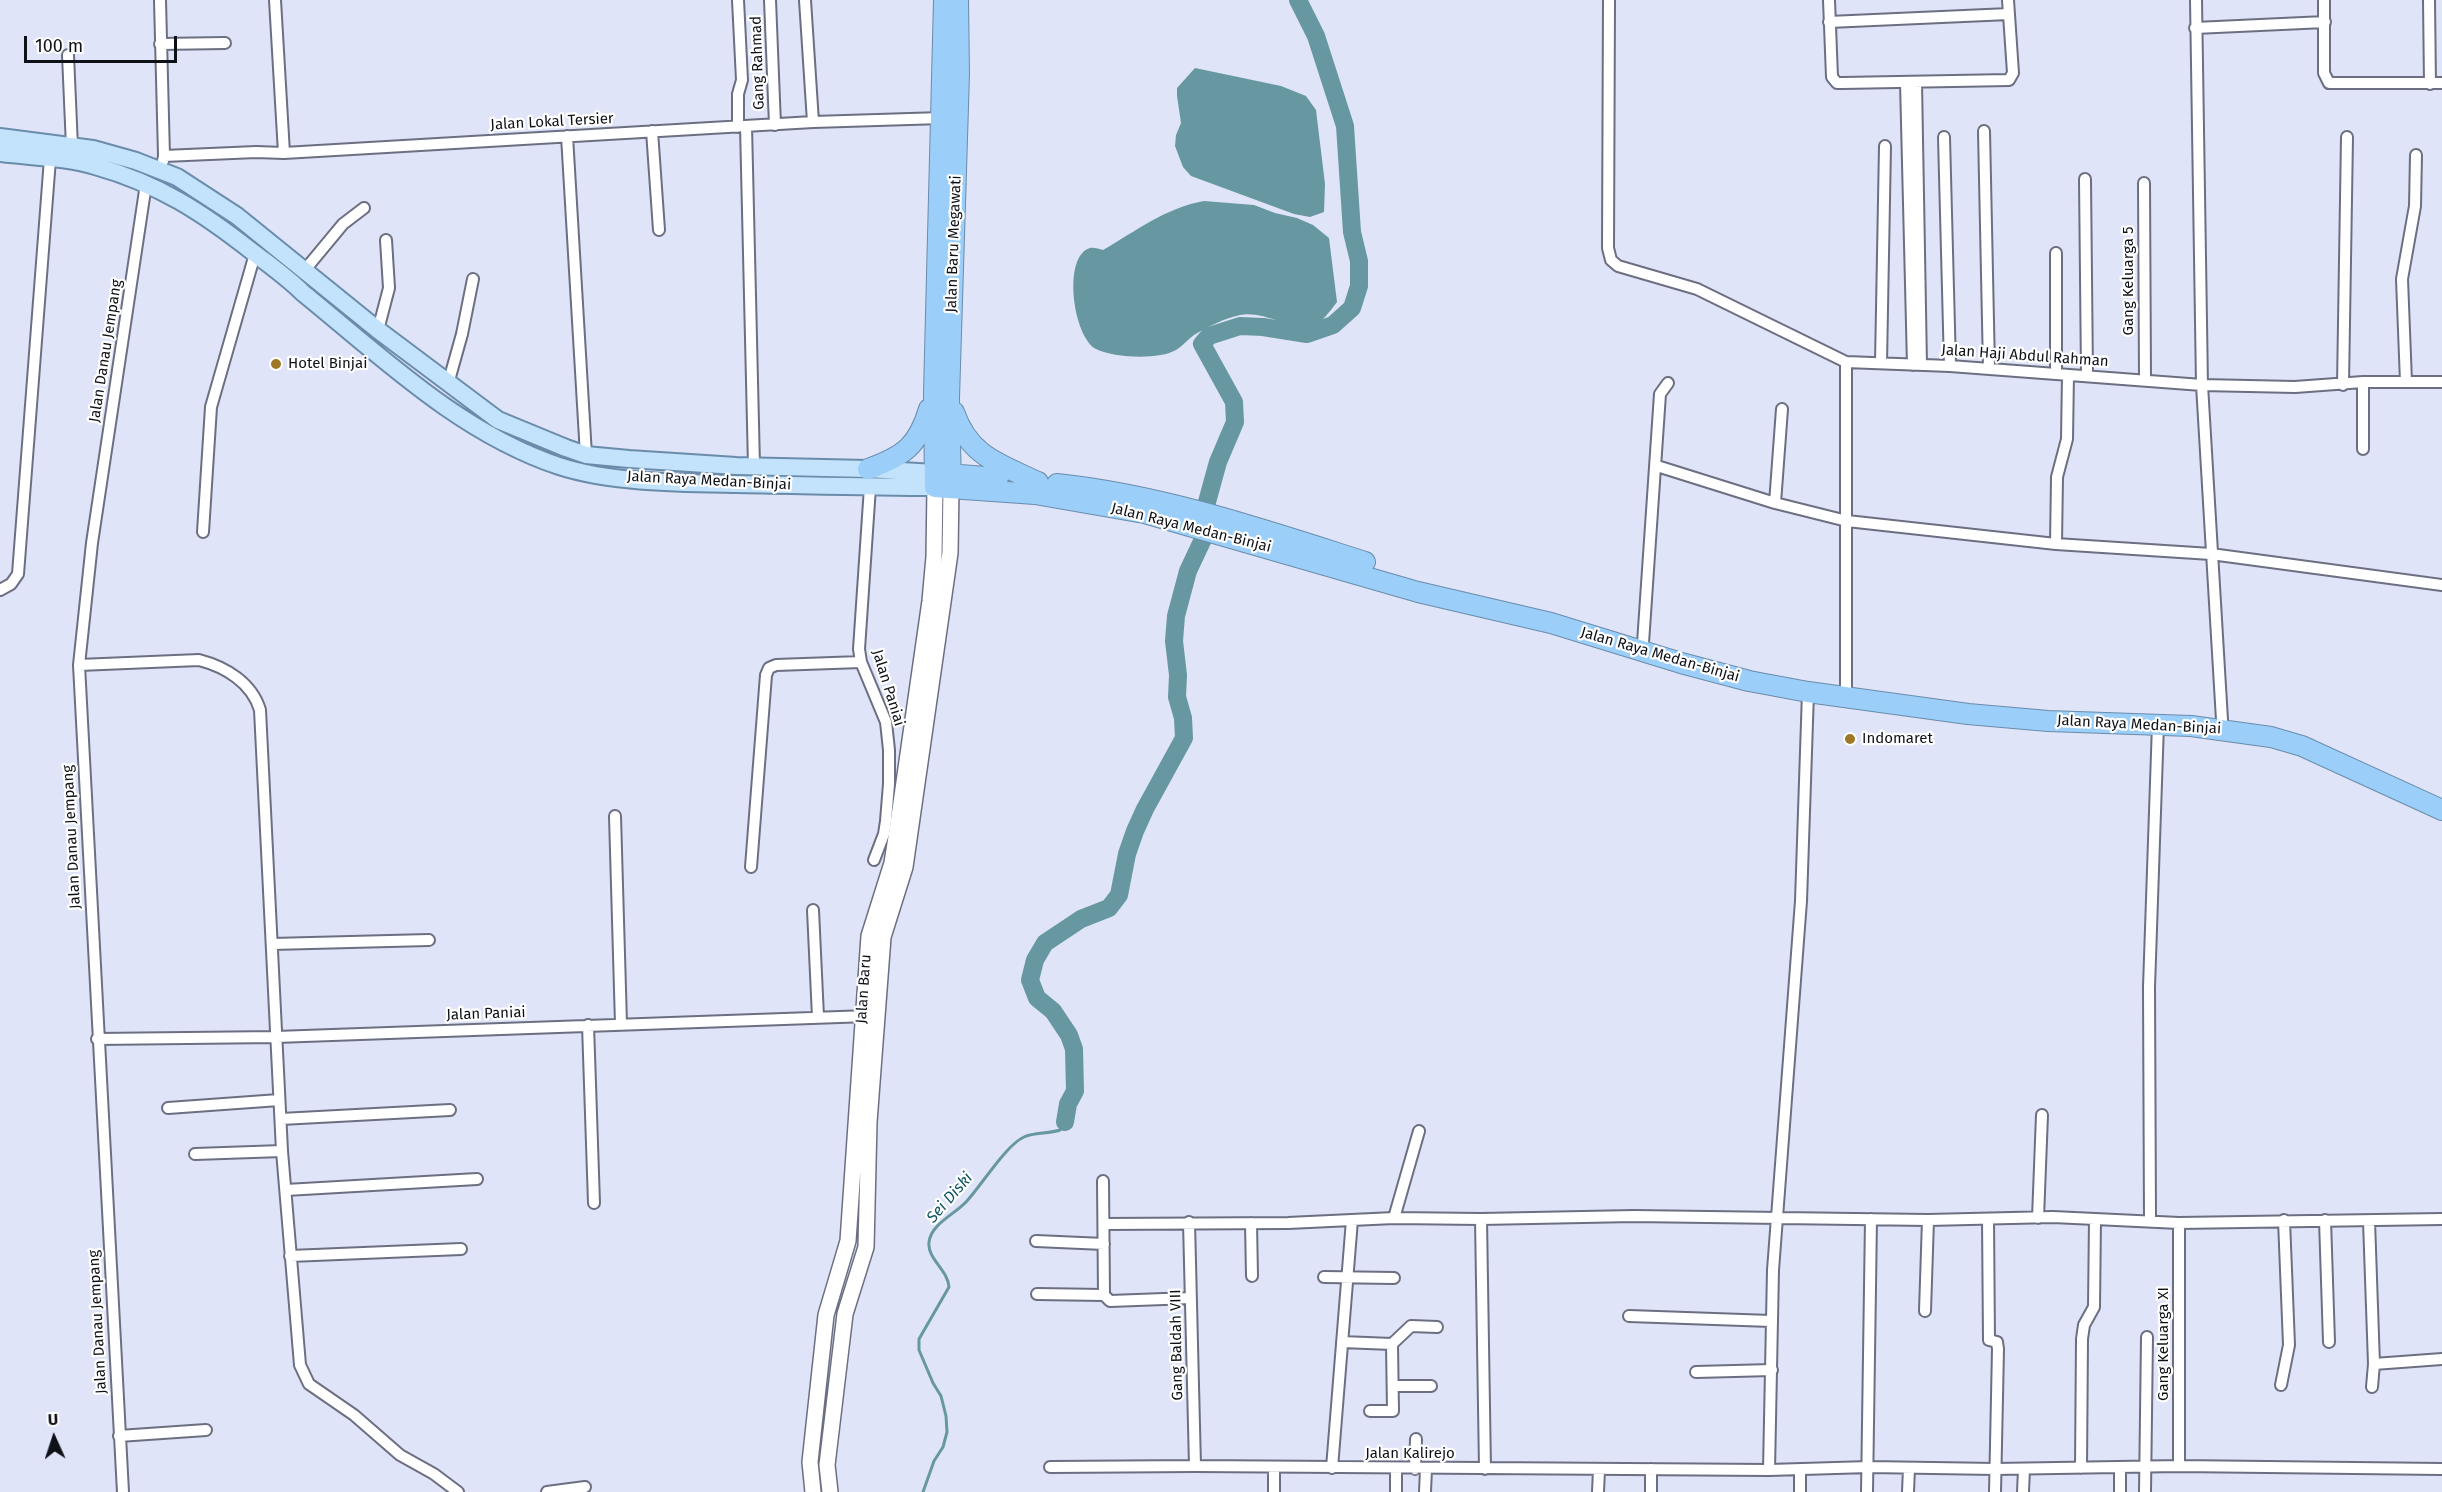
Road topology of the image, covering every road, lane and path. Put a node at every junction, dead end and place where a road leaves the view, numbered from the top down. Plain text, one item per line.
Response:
1 (160, 0) edge
2 (275, 0) edge
3 (738, 0) edge
4 (770, 0) edge
5 (805, 0) edge
6 (944, 0) edge
7 (958, 0) edge
8 (1609, 0) edge
9 (1829, 0) edge
10 (2008, 0) edge
11 (2196, 0) edge
12 (2324, 0) edge
13 (2429, 0) edge
14 (2009, 14) junction
15 (1829, 22) junction
16 (2325, 22) junction
17 (2195, 28) junction
18 (225, 43) dead end
19 (160, 44) junction
20 (68, 55) dead end
21 (1911, 82) junction
22 (2442, 83) edge
23 (2430, 84) junction
24 (948, 110) junction
25 (813, 122) junction
26 (775, 125) junction
27 (742, 126) junction
28 (652, 131) junction
29 (1984, 131) dead end
30 (567, 136) junction
31 (0, 137) edge
32 (1944, 137) dead end
33 (2347, 137) dead end
34 (1885, 146) dead end
35 (72, 147) junction
36 (0, 153) edge
37 (284, 153) junction
38 (2416, 155) dead end
39 (50, 159) junction
40 (162, 164) junction
41 (2085, 179) dead end
42 (2144, 183) dead end
43 (146, 184) junction
44 (364, 208) dead end
45 (659, 230) dead end
46 (386, 240) dead end
47 (2056, 253) dead end
48 (255, 254) junction
49 (304, 271) junction
50 (473, 279) dead end
51 (378, 330) junction
52 (1846, 362) junction
53 (1881, 363) junction
54 (1917, 365) junction
55 (1950, 366) junction
56 (1989, 369) junction
57 (2056, 374) junction
58 (2068, 375) junction
59 (2087, 375) junction
60 (2145, 380) junction
61 (2363, 382) junction
62 (2406, 382) junction
63 (2442, 382) edge
64 (1668, 383) dead end
65 (448, 384) junction
66 (2202, 385) junction
67 (2343, 385) junction
68 (942, 395) junction
69 (1782, 409) dead end
70 (2363, 449) dead end
71 (586, 455) junction
72 (754, 466) junction
73 (1657, 466) junction
74 (869, 478) junction
75 (943, 481) junction
76 (1038, 482) junction
77 (1775, 503) junction
78 (1174, 514) junction
79 (1848, 521) junction
80 (203, 532) dead end
81 (1258, 536) junction
82 (2056, 544) junction
83 (2211, 554) junction
84 (2442, 585) edge
85 (0, 590) edge
86 (1643, 643) junction
87 (861, 662) junction
88 (79, 665) junction
89 (1846, 689) junction
90 (1808, 692) junction
91 (1866, 696) junction
92 (2158, 724) junction
93 (2222, 724) junction
94 (2442, 800) edge
95 (898, 805) junction
96 (2442, 810) edge
97 (615, 816) dead end
98 (874, 860) dead end
99 (751, 867) dead end
100 (813, 910) dead end
101 (429, 940) dead end
102 (272, 944) junction
103 (869, 1016) junction
104 (818, 1017) junction
105 (621, 1024) junction
106 (588, 1025) junction
107 (276, 1037) junction
108 (97, 1039) junction
109 (279, 1100) junction
110 (168, 1108) dead end
111 (450, 1110) dead end
112 (2042, 1114) dead end
113 (281, 1119) junction
114 (1419, 1131) dead end
115 (282, 1151) junction
116 (195, 1154) dead end
117 (477, 1179) dead end
118 (1104, 1180) dead end
119 (286, 1190) junction
120 (594, 1203) dead end
121 (1778, 1217) junction
122 (1394, 1218) junction
123 (2038, 1218) junction
124 (2094, 1218) junction
125 (1481, 1219) junction
126 (1871, 1219) junction
127 (1988, 1219) junction
128 (2442, 1219) edge
129 (1352, 1220) junction
130 (1928, 1220) junction
131 (2284, 1220) junction
132 (2325, 1220) junction
133 (2150, 1221) junction
134 (2369, 1221) junction
135 (1189, 1222) junction
136 (1251, 1223) junction
137 (2180, 1223) junction
138 (1104, 1224) junction
139 (1036, 1241) dead end
140 (1104, 1244) junction
141 (461, 1249) dead end
142 (290, 1256) junction
143 (1252, 1276) dead end
144 (1324, 1277) dead end
145 (1347, 1277) junction
146 (1394, 1278) dead end
147 (1037, 1294) dead end
148 (1104, 1296) junction
149 (1191, 1298) junction
150 (1925, 1311) dead end
151 (1629, 1316) dead end
152 (1771, 1321) junction
153 (1437, 1327) dead end
154 (2147, 1337) dead end
155 (1342, 1342) junction
156 (2329, 1342) dead end
157 (1392, 1344) junction
158 (2442, 1359) edge
159 (2374, 1364) junction
160 (1772, 1370) junction
161 (1696, 1372) dead end
162 (2281, 1385) dead end
163 (1393, 1386) junction
164 (1431, 1386) dead end
165 (2372, 1387) dead end
166 (1370, 1412) dead end
167 (206, 1430) dead end
168 (119, 1436) junction
169 (1416, 1439) dead end
170 (1195, 1466) junction
171 (2179, 1466) junction
172 (1050, 1467) dead end
173 (1274, 1467) junction
174 (1869, 1467) junction
175 (1909, 1467) junction
176 (2120, 1467) junction
177 (2145, 1467) junction
178 (1332, 1468) junction
179 (2081, 1468) junction
180 (1396, 1469) junction
181 (1420, 1469) junction
182 (1485, 1469) junction
183 (1651, 1469) junction
184 (1996, 1469) junction
185 (2024, 1469) junction
186 (2442, 1469) edge
187 (1599, 1470) junction
188 (1769, 1470) junction
189 (1800, 1470) junction
190 (451, 1487) edge
191 (585, 1487) dead end
192 (123, 1492) edge
193 (438, 1492) edge
194 (547, 1492) edge
195 (813, 1492) edge
196 (830, 1492) edge
197 (1274, 1492) edge
198 (1396, 1492) edge
199 (1425, 1492) edge
200 (1598, 1492) edge
201 (1650, 1492) edge
202 (1800, 1492) edge
203 (1867, 1492) edge
204 (1908, 1492) edge
205 (1995, 1492) edge
206 (2023, 1492) edge
207 (2120, 1492) edge
208 (2145, 1492) edge

1 - 19 street
2 - 37 street
3 - 27 street
4 - 26 street, Gang Rahmad
5 - 25 street
6 - 24 highway, Jalan Baru Megawati
7 - 24 highway, Jalan Baru Megawati
8 - 52 street
9 - 15 street
10 - 14 street
11 - 17 street
12 - 16 street
13 - 23 street
14 - 15 street
14 - 21 street
15 - 21 street
16 - 17 street
16 - 23 street
17 - 66 street
18 - 19 street
19 - 40 street
20 - 35 street
21 - 54 street
22 - 23 street
24 - 25 street, Jalan Lokal Tersier
24 - 68 highway, Jalan Baru Megawati
25 - 26 street, Jalan Lokal Tersier
26 - 27 street, Jalan Lokal Tersier
27 - 28 street, Jalan Lokal Tersier
27 - 72 street
28 - 30 street, Jalan Lokal Tersier
28 - 45 street
29 - 56 street
30 - 37 street, Jalan Lokal Tersier
30 - 71 street
31 - 35 main road, Jalan Raya Medan-Binjai
32 - 55 street
33 - 67 street
34 - 53 street
35 - 40 main road, Jalan Raya Medan-Binjai
36 - 39 main road, Jalan Raya Medan-Binjai
37 - 40 street, Jalan Lokal Tersier
38 - 62 street
39 - 43 main road, Jalan Raya Medan-Binjai
39 - 85 street
40 - 49 main road, Jalan Raya Medan-Binjai
41 - 59 street
42 - 60 street, Gang Keluarga 5
43 - 48 main road, Jalan Raya Medan-Binjai
43 - 88 street, Jalan Danau Jempang
44 - 49 street
46 - 51 street
47 - 57 street
48 - 74 main road, Jalan Raya Medan-Binjai
48 - 80 street
49 - 51 main road, Jalan Raya Medan-Binjai
50 - 65 street
51 - 65 main road, Jalan Raya Medan-Binjai
52 - 53 street, Jalan Haji Abdul Rahman
52 - 79 street
53 - 54 street, Jalan Haji Abdul Rahman
54 - 55 street, Jalan Haji Abdul Rahman
55 - 56 street, Jalan Haji Abdul Rahman
56 - 57 street, Jalan Haji Abdul Rahman
57 - 58 street, Jalan Haji Abdul Rahman
58 - 59 street, Jalan Haji Abdul Rahman
58 - 82 street
59 - 60 street, Jalan Haji Abdul Rahman
60 - 66 street, Jalan Haji Abdul Rahman
61 - 62 street, Jalan Haji Abdul Rahman
61 - 67 street, Jalan Haji Abdul Rahman
61 - 70 street
62 - 63 street, Jalan Haji Abdul Rahman
64 - 73 street
65 - 71 main road, Jalan Raya Medan-Binjai
66 - 67 street, Jalan Haji Abdul Rahman
66 - 83 street
68 - 74 highway
68 - 75 highway, Jalan Baru Megawati
68 - 76 highway
69 - 77 street
71 - 72 main road, Jalan Raya Medan-Binjai
72 - 74 main road, Jalan Raya Medan-Binjai
73 - 77 street
73 - 86 street
74 - 75 main road, Jalan Raya Medan-Binjai
74 - 87 street, Jalan Paniai
75 - 76 highway, Jalan Raya Medan-Binjai
75 - 78 highway, Jalan Raya Medan-Binjai
75 - 95 street, Jalan Baru
76 - 78 highway, Jalan Raya Medan-Binjai
77 - 79 street
78 - 81 highway, Jalan Raya Medan-Binjai
79 - 82 street
79 - 89 street
81 - 86 highway, Jalan Raya Medan-Binjai
81 - 90 highway, Jalan Raya Medan-Binjai
82 - 83 street
83 - 84 street
83 - 93 street
86 - 89 highway, Jalan Raya Medan-Binjai
87 - 95 street, Jalan Paniai
87 - 99 street
88 - 102 street
88 - 108 street, Jalan Danau Jempang
89 - 91 highway, Jalan Raya Medan-Binjai
90 - 91 highway, Jalan Raya Medan-Binjai
90 - 121 street
91 - 92 highway, Jalan Raya Medan-Binjai
91 - 93 highway, Jalan Raya Medan-Binjai
92 - 93 highway, Jalan Raya Medan-Binjai
92 - 133 street
93 - 94 highway, Jalan Raya Medan-Binjai
93 - 96 highway, Jalan Raya Medan-Binjai
95 - 98 street, Jalan Paniai
95 - 103 street, Jalan Baru
97 - 105 street
100 - 104 street
101 - 102 street
102 - 107 street
103 - 104 street, Jalan Paniai
103 - 195 street, Jalan Baru
103 - 196 street, Jalan Baru
104 - 105 street, Jalan Paniai
105 - 106 street, Jalan Paniai
106 - 107 street, Jalan Paniai
106 - 120 street
107 - 108 street, Jalan Paniai
107 - 109 street
108 - 168 street, Jalan Danau Jempang
109 - 110 street
109 - 113 street
111 - 113 street
112 - 123 street
113 - 115 street
114 - 122 street
115 - 116 street
115 - 119 street
117 - 119 street
118 - 138 street
119 - 142 street
121 - 125 street
121 - 126 street
121 - 152 street
122 - 125 street
122 - 129 street
123 - 124 street
123 - 127 street
124 - 133 street
124 - 179 street
125 - 182 street
126 - 130 street
126 - 174 street
127 - 130 street
127 - 184 street
128 - 134 street
129 - 136 street
129 - 145 street
130 - 150 street
131 - 132 street
131 - 137 street
131 - 162 street
132 - 134 street
132 - 156 street
133 - 137 street
134 - 159 street
135 - 136 street
135 - 138 street
135 - 149 street, Gang Baldah VIII
136 - 143 street
137 - 171 street, Gang Keluarga XI
138 - 140 street
139 - 140 street
140 - 148 street
141 - 142 street
142 - 190 street
144 - 145 street
145 - 146 street
145 - 155 street
147 - 148 street
148 - 149 street
149 - 170 street, Gang Baldah VIII
151 - 152 street
152 - 160 street
153 - 157 street
154 - 177 street
155 - 157 street
155 - 178 street
157 - 163 street
158 - 159 street
159 - 165 street
160 - 161 street
160 - 188 street
163 - 164 street
163 - 166 street
167 - 168 street
168 - 192 street, Jalan Danau Jempang
169 - 181 street
170 - 172 street, Jalan Kalirejo
170 - 173 street, Jalan Kalirejo
171 - 177 street, Jalan Kalirejo
171 - 186 street, Jalan Kalirejo
173 - 178 street, Jalan Kalirejo
173 - 197 street
174 - 175 street, Jalan Kalirejo
174 - 189 street, Jalan Kalirejo
174 - 203 street
175 - 184 street, Jalan Kalirejo
175 - 204 street
176 - 177 street, Jalan Kalirejo
176 - 179 street, Jalan Kalirejo
176 - 207 street
177 - 208 street
178 - 180 street, Jalan Kalirejo
179 - 185 street, Jalan Kalirejo
180 - 181 street, Jalan Kalirejo
180 - 198 street
181 - 182 street, Jalan Kalirejo
181 - 199 street
182 - 187 street, Jalan Kalirejo
183 - 187 street, Jalan Kalirejo
183 - 188 street, Jalan Kalirejo
183 - 201 street
184 - 185 street, Jalan Kalirejo
184 - 205 street
185 - 206 street
187 - 200 street
188 - 189 street, Jalan Kalirejo
189 - 202 street
190 - 193 street
191 - 194 street

